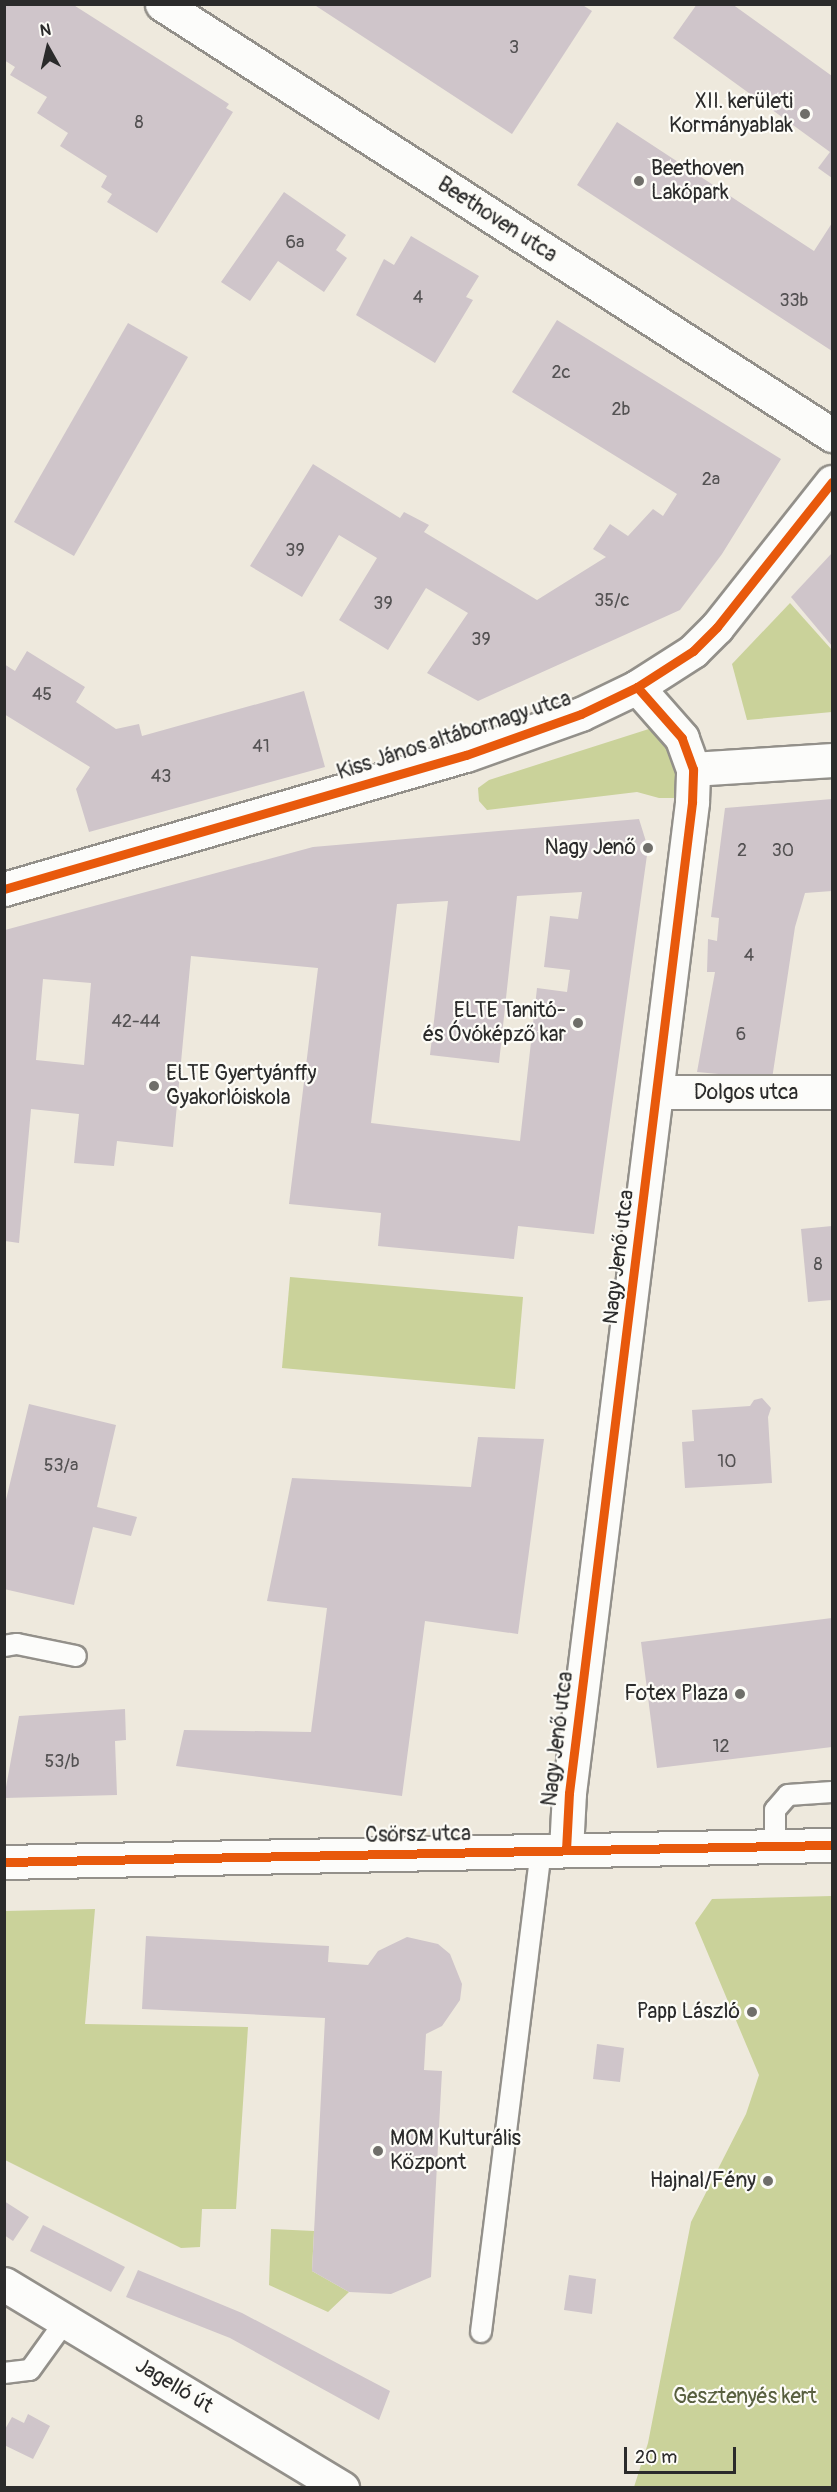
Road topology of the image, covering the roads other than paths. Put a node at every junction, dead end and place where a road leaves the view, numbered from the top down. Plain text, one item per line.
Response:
1 (162, 4) edge
2 (832, 435) edge
3 (832, 482) edge
4 (637, 687) junction
5 (832, 760) edge
6 (693, 769) junction
7 (4, 890) edge
8 (659, 1092) junction
9 (832, 1092) edge
10 (4, 1646) edge
11 (76, 1656) dead end
12 (832, 1792) edge
13 (832, 1845) edge
14 (775, 1846) junction
15 (554, 1850) junction
16 (4, 1862) edge
17 (4, 2284) edge
18 (66, 2320) junction
19 (481, 2332) dead end
20 (4, 2373) edge
21 (342, 2487) edge

1 - 2 street, Beethoven utca
3 - 4 street, Kiss János altábornagy utca
4 - 6 street, Nagy Jenő utca
4 - 7 street, Kiss János altábornagy utca
5 - 6 street
6 - 8 street, Nagy Jenő utca
8 - 9 street, Dolgos utca
8 - 15 street, Nagy Jenő utca
10 - 11 lane
12 - 14 lane
13 - 14 street, Csörsz utca
14 - 15 street, Csörsz utca
15 - 16 street, Csörsz utca
15 - 19 lane
17 - 18 street, Jagelló út
18 - 20 lane
18 - 21 street, Jagelló út

